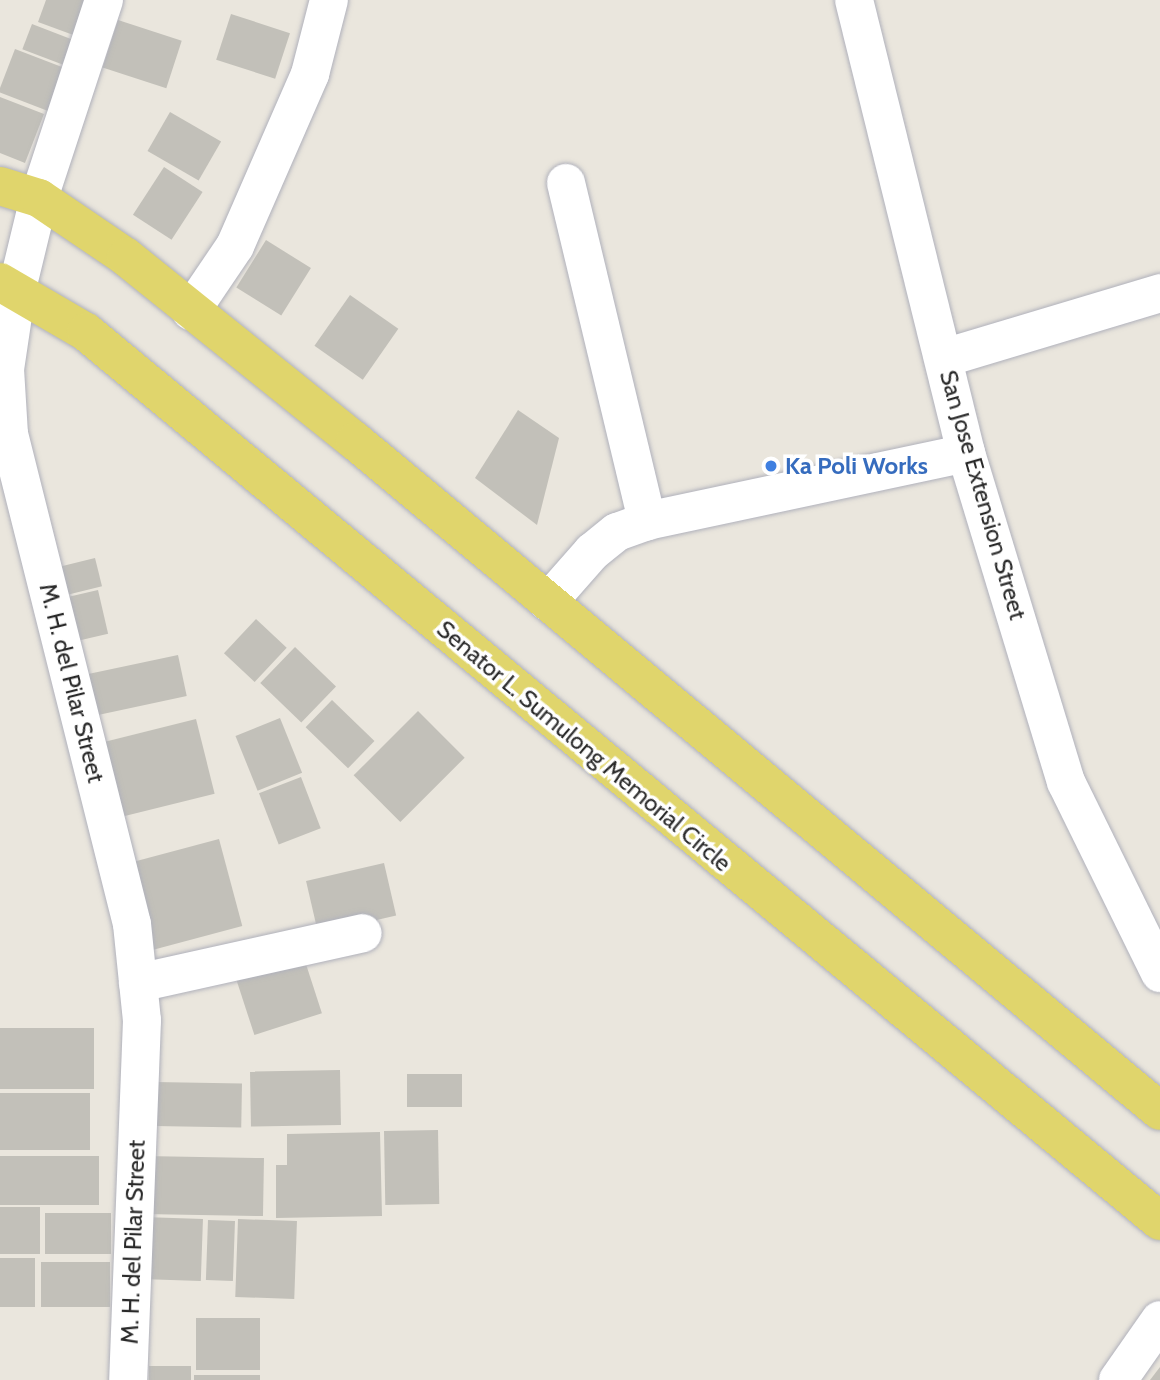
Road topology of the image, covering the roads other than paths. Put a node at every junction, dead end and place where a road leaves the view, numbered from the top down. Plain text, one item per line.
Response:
1 (104, 0) edge
2 (329, 0) edge
3 (854, 0) edge
4 (566, 183) dead end
5 (0, 186) edge
6 (39, 198) junction
7 (8, 286) edge
8 (1160, 293) edge
9 (191, 311) junction
10 (944, 358) junction
11 (966, 453) junction
12 (647, 521) junction
13 (548, 602) junction
14 (363, 933) dead end
15 (1160, 973) edge
16 (138, 983) junction
17 (1160, 1111) edge
18 (1160, 1222) edge
19 (1160, 1320) edge
20 (128, 1380) edge
21 (1118, 1380) edge

1 - 6 street, M. H. del Pilar Street
2 - 9 street
3 - 10 street, San Jose Extension Street
4 - 12 street
5 - 6 main road
6 - 7 street, M. H. del Pilar Street
6 - 9 main road
7 - 16 street, M. H. del Pilar Street
7 - 18 main road, Senator L. Sumulong Memorial Circle
8 - 10 street
9 - 13 main road
10 - 11 street, San Jose Extension Street
11 - 12 street
11 - 15 street, San Jose Extension Street
12 - 13 street
13 - 17 main road
14 - 16 street
16 - 20 street, M. H. del Pilar Street
19 - 21 street

